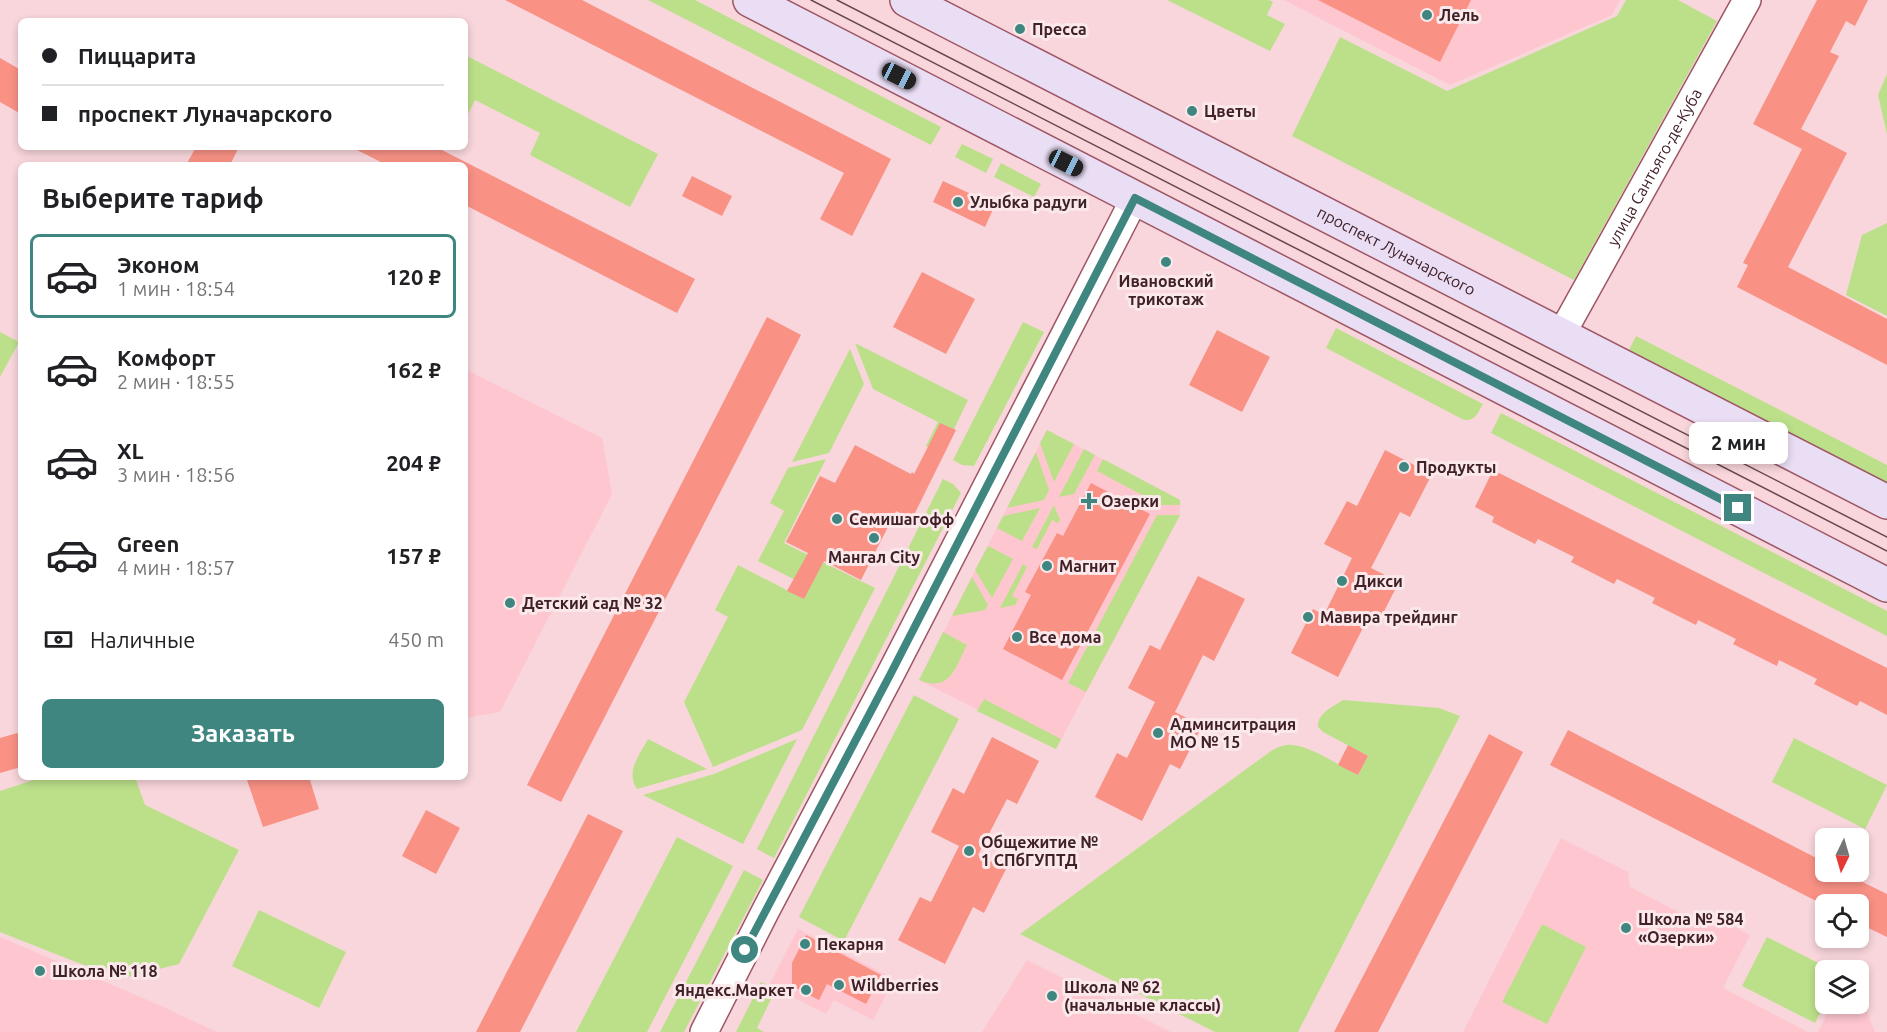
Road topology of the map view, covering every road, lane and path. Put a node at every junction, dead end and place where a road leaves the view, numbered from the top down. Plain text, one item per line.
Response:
1 (750, 0) edge
2 (907, 0) edge
3 (1748, 0) edge
4 (1135, 198) junction
5 (1561, 335) junction
6 (1887, 502) edge
7 (1887, 585) edge
8 (704, 1032) edge

1 - 4 main road
2 - 5 main road, проспект Луначарского
3 - 5 street, улица Сантьяго-де-Куба
4 - 7 main road
4 - 8 street
5 - 6 main road, проспект Луначарского

